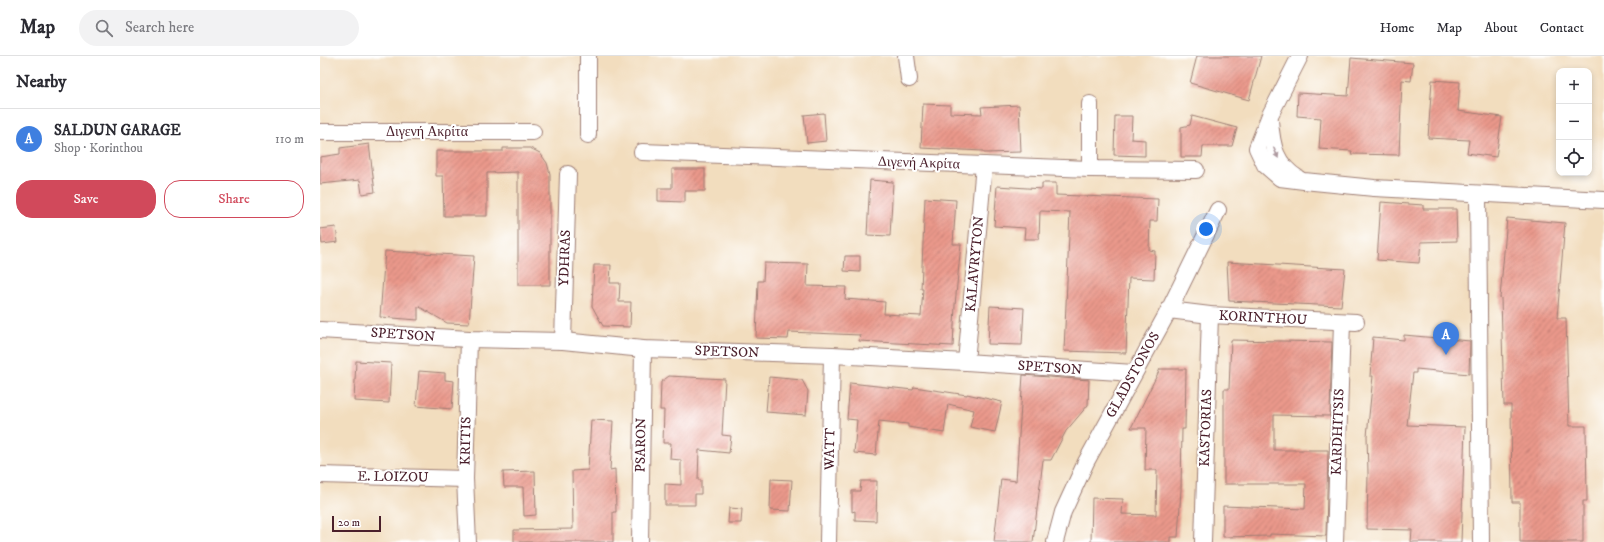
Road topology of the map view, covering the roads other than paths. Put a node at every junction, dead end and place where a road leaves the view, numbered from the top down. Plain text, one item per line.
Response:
1 (588, 56) edge
2 (906, 56) edge
3 (1300, 56) edge
4 (909, 79) dead end
5 (1090, 104) dead end
6 (320, 132) edge
7 (533, 132) dead end
8 (588, 135) dead end
9 (642, 152) dead end
10 (984, 165) junction
11 (1090, 169) junction
12 (1196, 170) dead end
13 (568, 174) dead end
14 (1478, 194) junction
15 (1604, 200) edge
16 (1218, 210) dead end
17 (1169, 310) junction
18 (1210, 315) junction
19 (1349, 322) joint
20 (320, 330) edge
21 (469, 339) junction
22 (563, 341) junction
23 (643, 349) junction
24 (832, 355) junction
25 (966, 362) junction
26 (1134, 373) junction
27 (320, 475) edge
28 (465, 478) junction
29 (468, 542) edge
30 (640, 542) edge
31 (828, 542) edge
32 (1056, 542) edge
33 (1202, 542) edge
34 (1335, 542) edge
35 (1481, 542) edge

1 - 8 street
2 - 4 street
3 - 14 street
5 - 11 street
6 - 7 street, Διγενή Ακρίτα
9 - 10 street, Διγενή Ακρίτα
10 - 11 street, Διγενή Ακρίτα
10 - 25 street, KALAVRYTON
11 - 12 street, Διγενή Ακρίτα
13 - 22 street, YDHRAS
14 - 15 street
14 - 35 street
16 - 17 street, GLADSTONOS
17 - 18 street, KORINTHOU
17 - 26 street, GLADSTONOS
18 - 19 street, KORINTHOU
18 - 33 street, KASTORIAS
19 - 34 street, KARDHITSIS
20 - 21 street, SPETSON
21 - 22 street, SPETSON
21 - 28 street, KRITIS
22 - 23 street, SPETSON
23 - 24 street, SPETSON
23 - 30 street, PSARON
24 - 25 street, SPETSON
24 - 31 street, WATT
25 - 26 street, SPETSON
26 - 32 street, GLADSTONOS
27 - 28 street, E. LOIZOU
28 - 29 street, KRITIS

